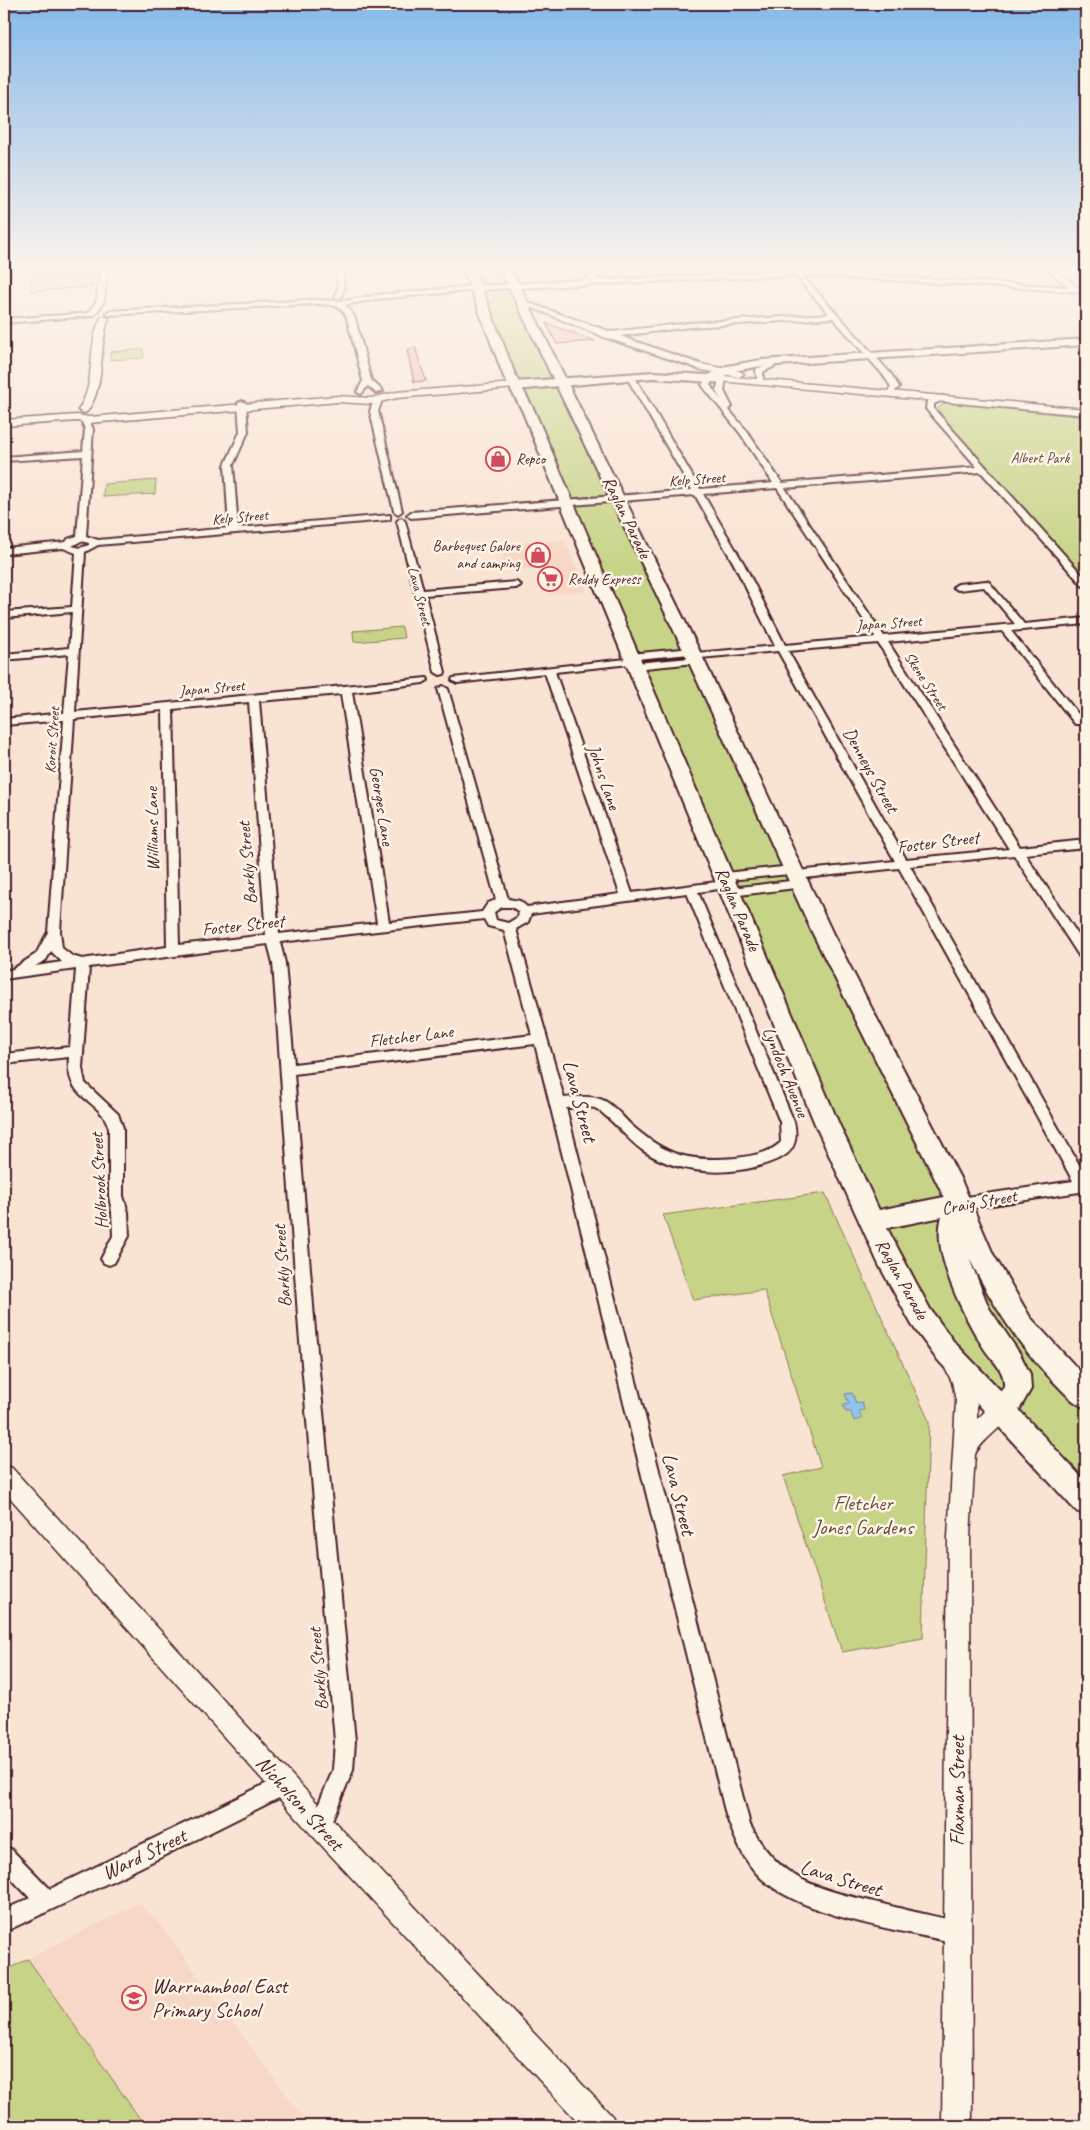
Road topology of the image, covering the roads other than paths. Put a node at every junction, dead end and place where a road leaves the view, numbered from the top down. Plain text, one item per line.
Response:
1 (95, 367) edge
2 (364, 367) edge
3 (507, 367) edge
4 (552, 367) edge
5 (680, 367) edge
6 (710, 367) edge
7 (753, 367) edge
8 (754, 367) edge
9 (763, 367) edge
10 (881, 367) edge
11 (700, 368) junction
12 (683, 373) junction
13 (735, 373) junction
14 (629, 375) junction
15 (723, 375) junction
16 (888, 376) junction
17 (760, 378) junction
18 (367, 380) junction
19 (558, 380) junction
20 (513, 383) junction
21 (709, 383) junction
22 (821, 387) junction
23 (890, 394) junction
24 (380, 395) junction
25 (361, 396) junction
26 (910, 396) junction
27 (940, 398) junction
28 (242, 405) junction
29 (374, 411) junction
30 (1086, 412) edge
31 (90, 417) junction
32 (4, 418) edge
33 (4, 423) edge
34 (943, 424) junction
35 (737, 425) junction
36 (87, 454) junction
37 (4, 459) edge
38 (985, 469) junction
39 (780, 486) junction
40 (698, 493) junction
41 (618, 498) junction
42 (565, 502) junction
43 (398, 511) junction
44 (411, 515) junction
45 (387, 517) junction
46 (401, 521) junction
47 (234, 532) junction
48 (81, 538) junction
49 (94, 544) junction
50 (67, 546) junction
51 (4, 551) edge
52 (81, 551) junction
53 (1086, 584) edge
54 (516, 585) dead end
55 (958, 587) dead end
56 (420, 593) junction
57 (78, 609) junction
58 (4, 615) edge
59 (1086, 621) edge
60 (1022, 627) junction
61 (1004, 628) junction
62 (881, 639) junction
63 (781, 647) junction
64 (74, 651) junction
65 (694, 655) junction
66 (4, 657) edge
67 (632, 661) junction
68 (549, 670) junction
69 (440, 672) junction
70 (423, 680) junction
71 (457, 680) junction
72 (443, 689) junction
73 (346, 690) junction
74 (254, 699) junction
75 (168, 707) junction
76 (70, 715) junction
77 (4, 722) edge
78 (1079, 722) dead end
79 (1086, 844) edge
80 (1015, 851) junction
81 (903, 864) junction
82 (795, 876) junction
83 (728, 884) junction
84 (691, 889) junction
85 (627, 896) junction
86 (503, 902) junction
87 (525, 911) junction
88 (487, 915) junction
89 (509, 927) junction
90 (384, 928) junction
91 (54, 932) junction
92 (274, 940) junction
93 (173, 950) junction
94 (1086, 956) edge
95 (83, 964) junction
96 (9, 974) edge
97 (540, 1039) junction
98 (76, 1051) junction
99 (4, 1059) edge
100 (287, 1070) junction
101 (558, 1103) junction
102 (1085, 1185) edge
103 (960, 1204) junction
104 (872, 1221) junction
105 (109, 1259) dead end
106 (945, 1350) junction
107 (1086, 1396) edge
108 (1001, 1412) junction
109 (971, 1427) junction
110 (4, 1475) edge
111 (1086, 1502) edge
112 (284, 1785) junction
113 (320, 1825) junction
114 (4, 1856) edge
115 (46, 1900) junction
116 (4, 1921) edge
117 (956, 1932) junction
118 (602, 2126) edge
119 (957, 2126) edge

1 - 31 street
2 - 18 street
3 - 20 highway, Raglan Parade
4 - 19 highway, Raglan Parade
5 - 12 street
6 - 11 main road
7 - 15 main road
8 - 13 main road
9 - 17 street
10 - 16 street
11 - 12 main road
11 - 15 street
12 - 14 main road
12 - 21 main road
13 - 15 main road
13 - 17 street
14 - 19 main road
14 - 40 street, Denneys Street
15 - 21 main road
15 - 22 street
15 - 35 street, Skene Street
16 - 23 street
16 - 26 street
17 - 22 street
18 - 24 street
18 - 25 street
19 - 20 main road
19 - 41 highway, Raglan Parade
20 - 24 street
20 - 42 highway, Raglan Parade
21 - 35 street, Skene Street
22 - 23 street
23 - 26 street
24 - 25 street
24 - 29 street
25 - 28 street
25 - 29 street
26 - 27 street
26 - 34 street
27 - 30 street
27 - 34 street
28 - 31 street
28 - 47 street
29 - 43 street
31 - 32 street
31 - 33 street
31 - 36 street
34 - 38 street
35 - 39 street, Skene Street
36 - 37 street
36 - 48 street
38 - 39 street, Kelp Street
38 - 53 street
39 - 40 street, Kelp Street
39 - 62 street, Skene Street
40 - 41 street, Kelp Street
40 - 63 street, Denneys Street
41 - 42 street, Kelp Street
41 - 65 highway, Raglan Parade
42 - 44 street, Kelp Street
42 - 67 highway, Raglan Parade
43 - 44 street
43 - 45 street
44 - 46 street
45 - 46 street
45 - 47 street, Kelp Street
46 - 56 street, Lava Street
47 - 49 street, Kelp Street
48 - 49 street
48 - 50 street
49 - 52 street
50 - 51 street
50 - 52 street
52 - 57 street, Koroit Street
54 - 56 street
55 - 60 street
56 - 69 street, Lava Street
57 - 58 street
57 - 64 street, Koroit Street
59 - 60 street, Japan Street
60 - 61 street, Japan Street
61 - 62 street, Japan Street
61 - 78 street
62 - 63 street, Japan Street
62 - 80 street, Skene Street
63 - 65 street, Japan Street
63 - 81 street, Denneys Street
64 - 66 street
64 - 76 street, Koroit Street
65 - 67 street, Japan Street
65 - 82 highway, Raglan Parade
67 - 68 street, Japan Street
67 - 83 highway, Raglan Parade
68 - 71 street, Japan Street
68 - 85 street, Johns Lane
69 - 70 street
69 - 71 street
70 - 72 street
70 - 73 street, Japan Street
71 - 72 street
72 - 86 street
73 - 74 street, Japan Street
73 - 90 street, Georges Lane
74 - 75 street, Japan Street
74 - 92 street, Barkly Street
75 - 76 street, Japan Street
75 - 93 street, Williams Lane
76 - 77 street, Japan Street
76 - 91 street, Koroit Street
79 - 80 street, Foster Street
80 - 81 street, Foster Street
80 - 94 street, Skene Street
81 - 82 street, Foster Street
81 - 102 street, Denneys Street
82 - 83 street, Foster Street
82 - 103 highway, Raglan Parade
83 - 84 street
83 - 104 highway, Raglan Parade
84 - 85 street
84 - 101 street, Lyndoch Avenue
85 - 87 street
86 - 87 street
86 - 88 street
87 - 89 street
88 - 89 street
88 - 90 street, Foster Street
89 - 97 street, Lava Street
90 - 92 street, Foster Street
91 - 95 street, Koroit Street
91 - 96 street, Koroit Street
92 - 93 street, Foster Street
92 - 100 street, Barkly Street
93 - 95 street, Foster Street
95 - 96 street, Foster Street
95 - 98 street, Holbrook Street
97 - 100 street, Fletcher Lane
97 - 101 street, Lava Street
98 - 99 street
98 - 105 street, Holbrook Street
100 - 113 street, Barkly Street
101 - 117 street, Lava Street
102 - 103 street, Craig Street
103 - 104 highway, Craig Street
103 - 107 highway, Raglan Parade
103 - 108 highway
104 - 106 highway, Raglan Parade
106 - 108 highway, Raglan Parade
106 - 109 street
108 - 109 street, Flaxman Street
108 - 111 highway, Raglan Parade
109 - 117 street, Flaxman Street
110 - 112 street, Nicholson Street
112 - 113 street, Nicholson Street
112 - 115 street, Ward Street
113 - 118 street, Nicholson Street
114 - 115 street
115 - 116 street, Ward Street
117 - 119 street, Flaxman Street

